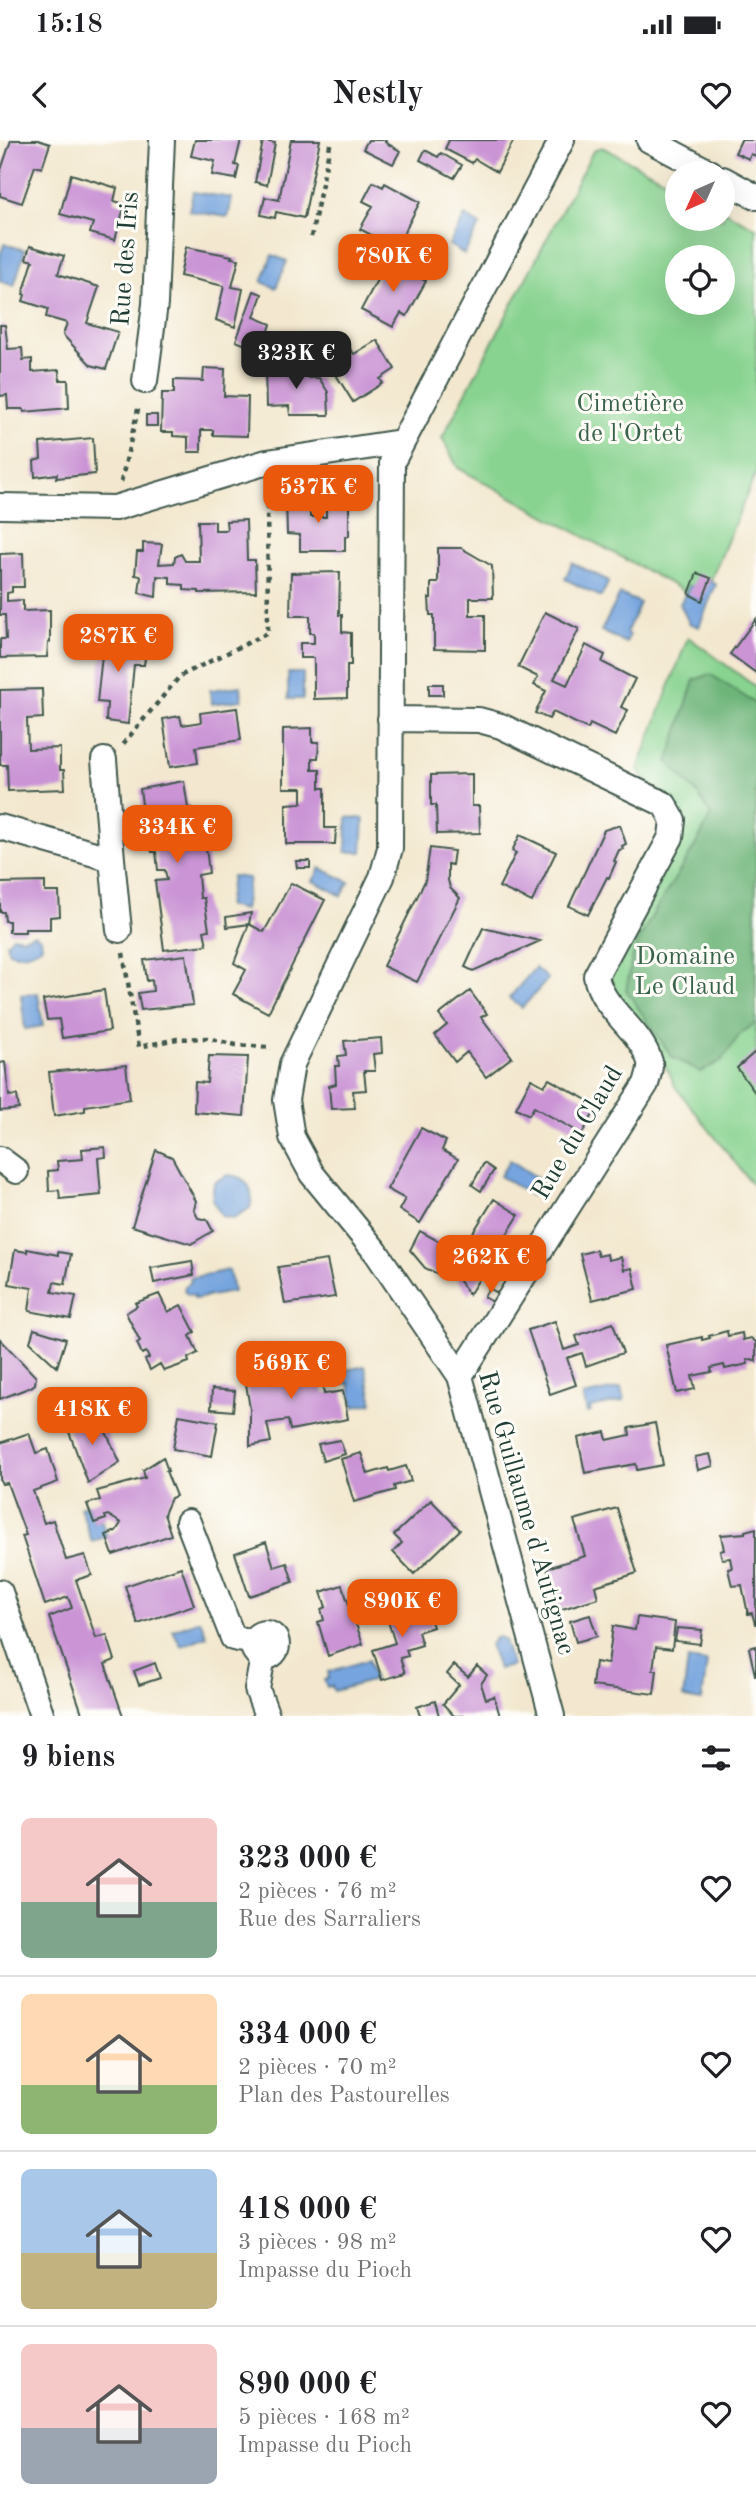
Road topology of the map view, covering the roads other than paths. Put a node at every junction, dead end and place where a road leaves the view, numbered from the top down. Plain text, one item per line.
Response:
1 (162, 140) edge
2 (562, 140) edge
3 (649, 140) edge
4 (688, 161) edge
5 (735, 186) edge
6 (756, 197) edge
7 (145, 381) road end
8 (401, 442) junction
9 (0, 506) edge
10 (390, 719) junction
11 (104, 760) road end
12 (0, 827) edge
13 (112, 859) junction
14 (119, 930) road end
15 (460, 1376) junction
16 (188, 1522) dead end
17 (0, 1592) edge
18 (42, 1716) edge
19 (267, 1716) edge
20 (552, 1716) edge

1 - 7 street, Rue des Iris
2 - 8 street, Rue Guillaume d'Autignac
3 - 4 street
5 - 6 street
8 - 9 street
8 - 10 street, Rue Guillaume d'Autignac
10 - 15 street, Rue Guillaume d'Autignac
10 - 15 street, Rue du Claud
11 - 13 street
12 - 13 street
13 - 14 street
15 - 20 street, Rue Guillaume d'Autignac
16 - 19 street
17 - 18 street

